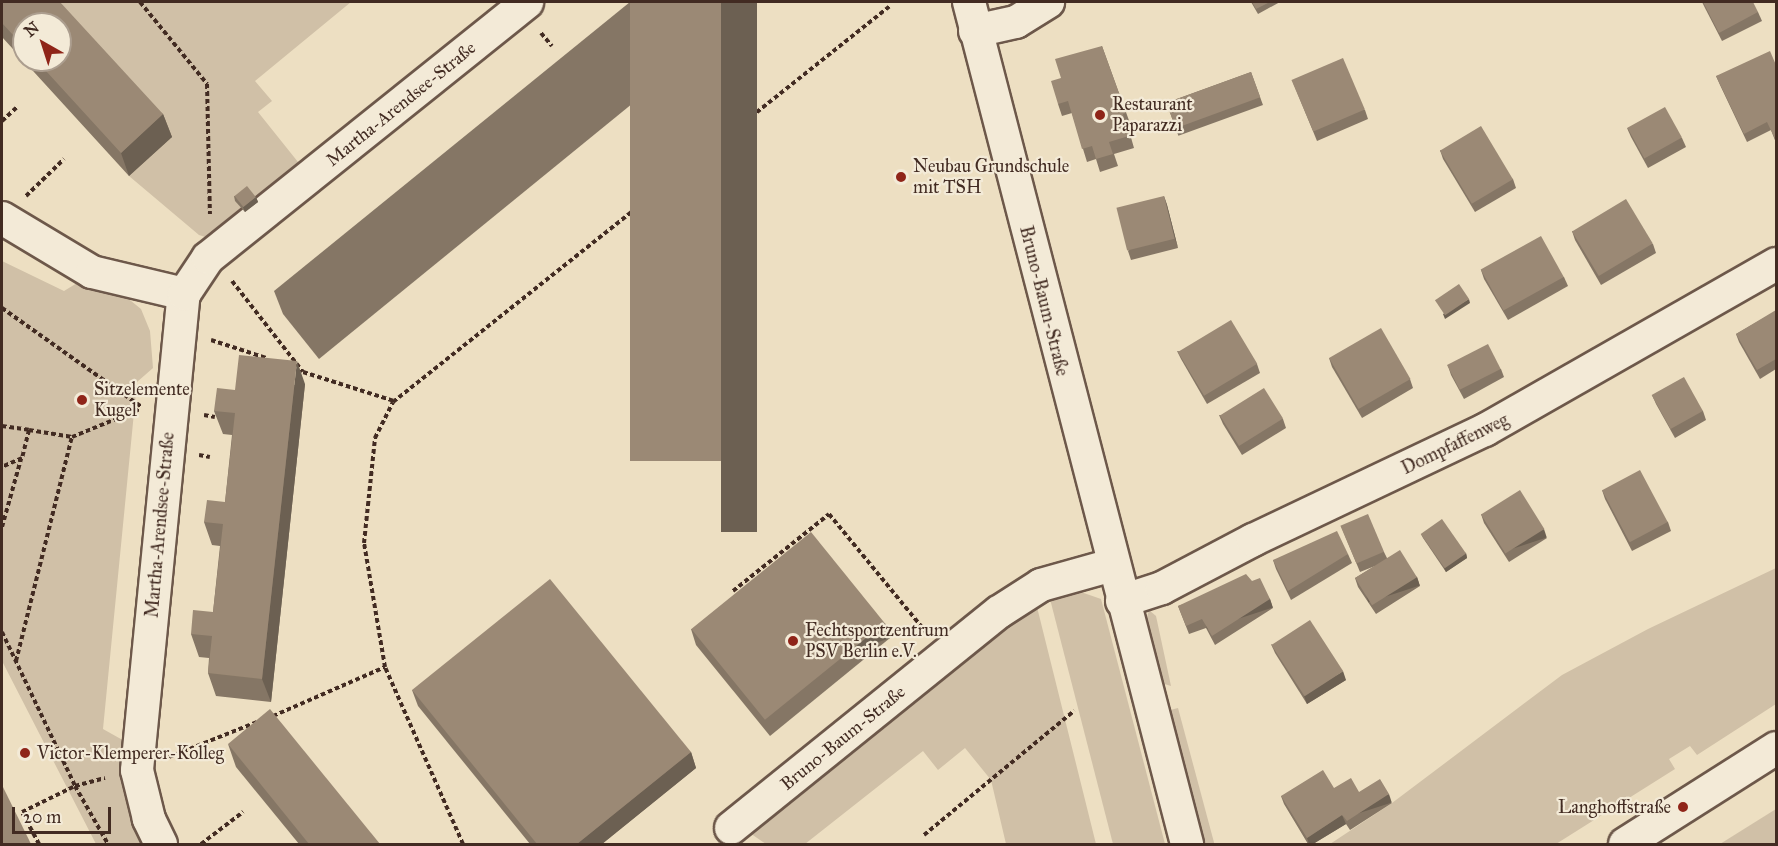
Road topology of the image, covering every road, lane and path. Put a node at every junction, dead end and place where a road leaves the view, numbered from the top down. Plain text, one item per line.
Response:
1 (140, 2) edge
2 (527, 2) edge
3 (1048, 2) edge
4 (890, 6) dead end
5 (972, 16) edge
6 (17, 107) dead end
7 (2, 121) edge
8 (64, 159) dead end
9 (2, 219) edge
10 (208, 258) junction
11 (1776, 264) edge
12 (184, 294) junction
13 (2, 308) edge
14 (180, 326) junction
15 (278, 362) edge
16 (289, 365) edge
17 (300, 368) junction
18 (394, 401) junction
19 (2, 426) edge
20 (29, 430) junction
21 (72, 437) junction
22 (22, 458) junction
23 (2, 467) edge
24 (2, 527) edge
25 (1112, 565) junction
26 (733, 591) dead end
27 (1122, 601) junction
28 (2, 632) edge
29 (946, 655) junction
30 (16, 662) junction
31 (385, 667) junction
32 (1074, 711) dead end
33 (1776, 748) edge
34 (137, 770) junction
35 (75, 786) junction
36 (243, 812) dead end
37 (731, 828) dead end
38 (924, 835) dead end
39 (39, 844) edge
40 (108, 844) edge
41 (161, 844) edge
42 (201, 844) edge
43 (463, 844) edge
44 (1186, 844) edge
45 (1625, 844) edge

1 - 10 path
2 - 10 street, Martha-Arendsee-Straße
3 - 5 street
4 - 18 path
5 - 25 street, Bruno-Baum-Straße
6 - 7 path
8 - 9 path
9 - 12 street
10 - 12 street, Martha-Arendsee-Straße
10 - 17 path
11 - 27 street, Dompfaffenweg
12 - 14 street, Martha-Arendsee-Straße
13 - 21 path
14 - 15 path
14 - 34 street, Martha-Arendsee-Straße
16 - 17 path
17 - 18 path
18 - 31 path
19 - 20 path
20 - 21 path
20 - 22 path
21 - 30 path
22 - 23 path
22 - 24 path
25 - 27 street, Bruno-Baum-Straße
25 - 29 street, Bruno-Baum-Straße
26 - 29 path
27 - 44 street, Bruno-Baum-Straße
28 - 30 path
29 - 37 street, Bruno-Baum-Straße
30 - 35 path
31 - 34 path
31 - 43 path
32 - 38 path
33 - 45 street
34 - 35 path
34 - 41 street, Martha-Arendsee-Straße
35 - 39 path
35 - 40 path
36 - 42 path

